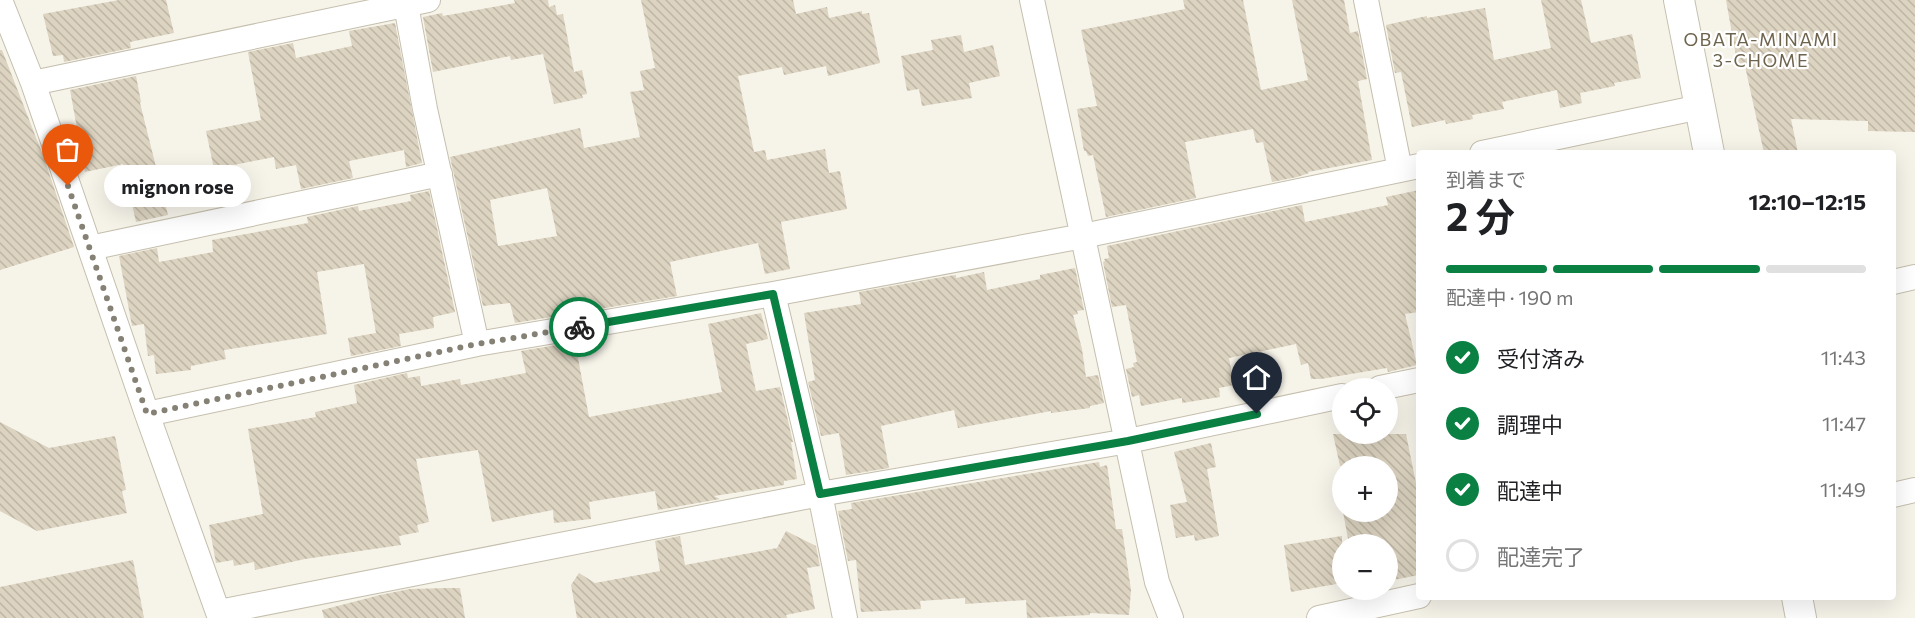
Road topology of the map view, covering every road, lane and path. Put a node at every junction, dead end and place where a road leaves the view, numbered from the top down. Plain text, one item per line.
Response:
1 (0, 0) edge
2 (1032, 0) edge
3 (1366, 0) edge
4 (1679, 0) edge
5 (417, 2) edge
6 (33, 82) junction
7 (1700, 107) junction
8 (1496, 150) edge
9 (1708, 150) edge
10 (1410, 168) edge
11 (440, 174) junction
12 (1083, 236) junction
13 (90, 248) junction
14 (1915, 277) edge
15 (1896, 281) edge
16 (773, 294) junction
17 (477, 344) junction
18 (1416, 382) edge
19 (1398, 385) edge
20 (1332, 398) edge
21 (147, 414) junction
22 (1128, 441) junction
23 (1915, 490) edge
24 (820, 494) junction
25 (1896, 494) edge
26 (1416, 597) edge
27 (1798, 600) edge
28 (220, 615) edge
29 (845, 618) edge
30 (1171, 618) edge
31 (1319, 618) edge
32 (1801, 618) edge

1 - 6 street
2 - 12 street
3 - 10 street
4 - 7 street
5 - 6 street
5 - 11 street
6 - 13 street
7 - 8 street
7 - 9 street
10 - 12 street
11 - 13 street
11 - 17 street
12 - 16 street
12 - 22 street
13 - 21 street
14 - 15 street
16 - 17 street
16 - 24 street
17 - 21 street
18 - 19 street
20 - 22 street
21 - 28 street
22 - 24 street
22 - 30 street
23 - 25 street
24 - 28 street
24 - 29 street
26 - 31 street
27 - 32 street

